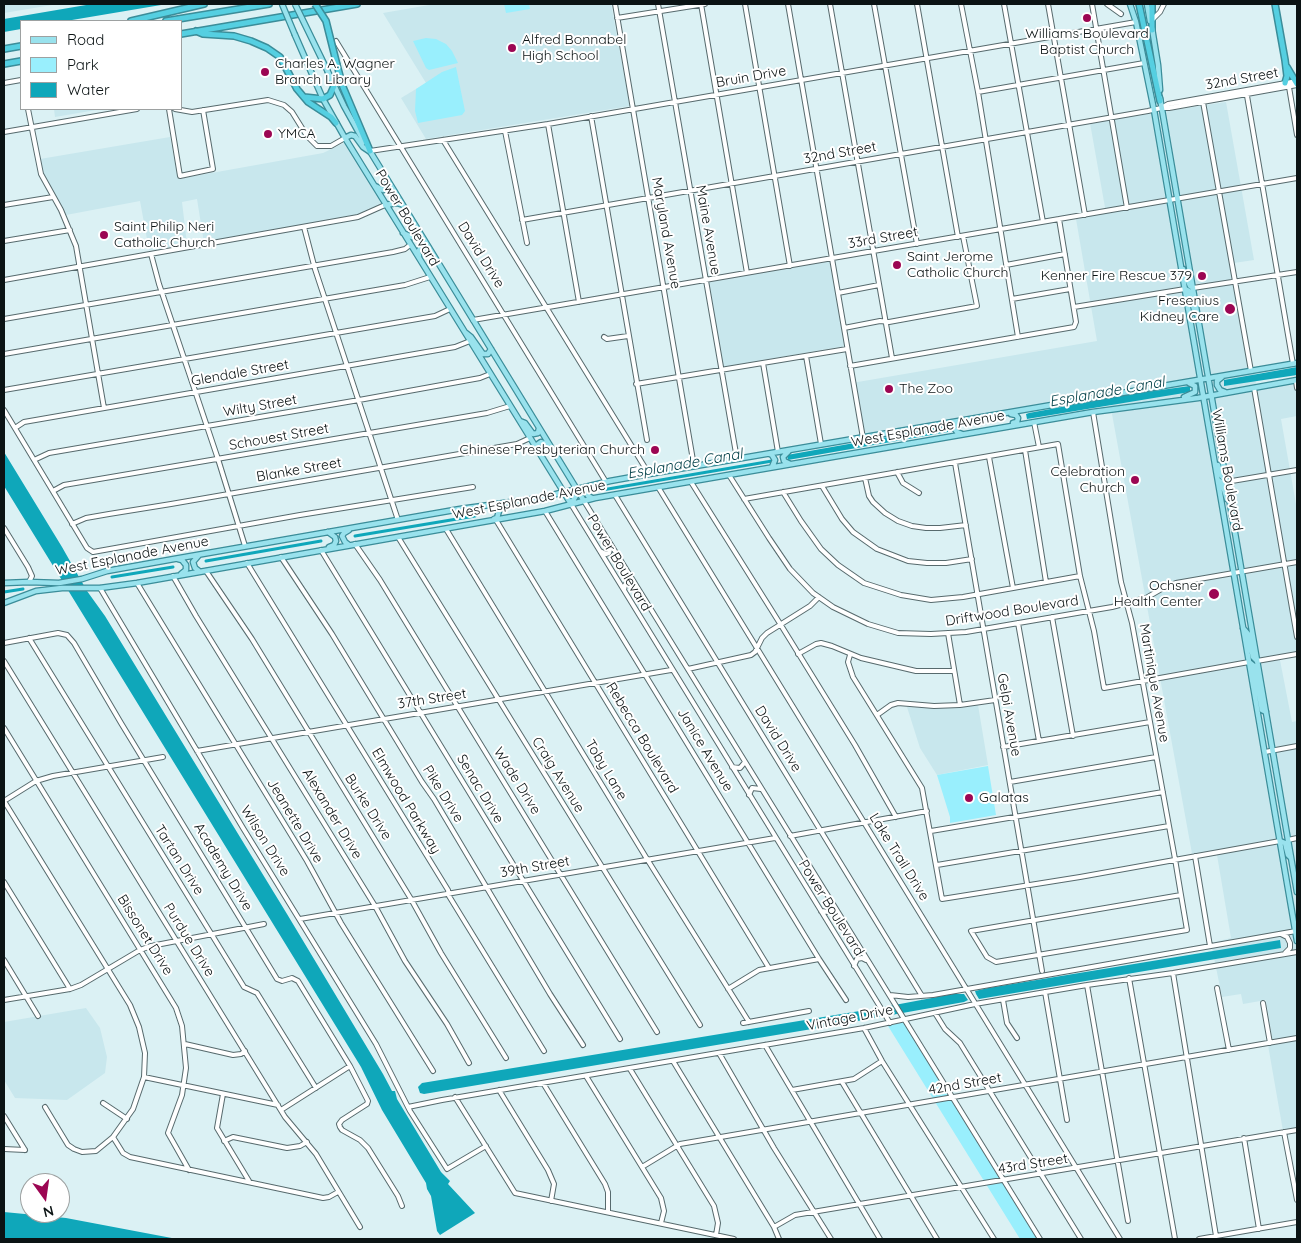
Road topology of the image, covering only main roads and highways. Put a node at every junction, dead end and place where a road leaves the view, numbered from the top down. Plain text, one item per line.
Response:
1 (204, 4) edge
2 (269, 4) edge
3 (282, 4) edge
4 (295, 4) edge
5 (315, 4) edge
6 (357, 4) edge
7 (1130, 4) edge
8 (1139, 4) edge
9 (1147, 4) edge
10 (1152, 4) edge
11 (1275, 4) edge
12 (135, 20) edge
13 (172, 20) edge
14 (1152, 30) junction
15 (196, 31) junction
16 (182, 34) edge
17 (20, 46) edge
18 (4, 49) edge
19 (1285, 60) junction
20 (20, 61) edge
21 (4, 64) edge
22 (1297, 83) edge
23 (1287, 85) road end
24 (334, 86) junction
25 (304, 97) junction
26 (323, 99) junction
27 (1160, 101) junction
28 (336, 123) junction
29 (345, 138) junction
30 (360, 142) junction
31 (351, 147) junction
32 (370, 151) junction
33 (389, 184) junction
34 (373, 185) junction
35 (402, 204) junction
36 (385, 205) junction
37 (402, 232) junction
38 (418, 232) junction
39 (433, 255) junction
40 (419, 259) junction
41 (1180, 261) junction
42 (1193, 288) junction
43 (1185, 289) junction
44 (1199, 322) junction
45 (464, 332) junction
46 (490, 348) junction
47 (1295, 364) edge
48 (1223, 376) junction
49 (1208, 378) junction
50 (1200, 380) junction
51 (1297, 380) edge
52 (1188, 382) junction
53 (1225, 393) junction
54 (1211, 395) junction
55 (1203, 397) junction
56 (1171, 401) junction
57 (1008, 413) junction
58 (519, 420) junction
59 (971, 420) junction
60 (539, 428) junction
61 (986, 430) junction
62 (962, 434) junction
63 (550, 446) junction
64 (790, 450) junction
65 (538, 451) junction
66 (1213, 452) junction
67 (767, 454) junction
68 (792, 464) junction
69 (771, 468) junction
70 (1218, 480) junction
71 (1226, 482) junction
72 (595, 485) junction
73 (577, 489) junction
74 (563, 492) junction
75 (595, 498) junction
76 (584, 501) junction
77 (571, 504) junction
78 (492, 506) junction
79 (1230, 507) junction
80 (488, 521) junction
81 (354, 528) junction
82 (328, 532) junction
83 (349, 545) junction
84 (324, 550) junction
85 (200, 554) junction
86 (174, 559) junction
87 (204, 571) junction
88 (180, 575) junction
89 (27, 582) junction
90 (4, 583) edge
91 (21, 598) junction
92 (4, 603) edge
93 (1243, 628) junction
94 (1258, 661) junction
95 (1249, 662) junction
96 (1266, 712) junction
97 (1277, 823) junction
98 (1288, 840) junction
99 (1280, 841) junction
100 (1291, 857) junction
101 (1284, 860) junction
102 (1296, 882) junction
103 (1297, 892) edge
104 (1296, 931) edge
105 (1297, 941) edge

1 - 12 highway
2 - 13 highway
3 - 26 main road, Power Boulevard, bridge
4 - 24 main road, Power Boulevard, bridge
5 - 32 highway, bridge
6 - 15 highway
7 - 41 main road, Williams Boulevard
8 - 27 highway
9 - 14 main road, Williams Boulevard
10 - 14 highway
11 - 19 highway
14 - 27 main road, Williams Boulevard
15 - 16 highway
15 - 25 highway
17 - 18 highway
19 - 22 highway
19 - 23 highway
20 - 21 highway
24 - 26 highway
24 - 32 main road, Power Boulevard
25 - 26 highway
25 - 28 highway
26 - 28 main road, Power Boulevard
27 - 42 main road, Williams Boulevard
28 - 29 main road, Power Boulevard
29 - 30 main road
29 - 31 main road, Power Boulevard
30 - 31 main road
30 - 32 main road
31 - 34 main road, Power Boulevard
32 - 33 main road, Power Boulevard
33 - 34 main road
33 - 35 main road, Power Boulevard
34 - 36 main road, Power Boulevard
35 - 36 main road
35 - 38 main road, Power Boulevard
36 - 37 main road, Power Boulevard
37 - 38 main road
37 - 40 main road, Power Boulevard
38 - 39 main road, Power Boulevard
39 - 40 main road
39 - 46 main road, Power Boulevard
40 - 45 main road, Power Boulevard
41 - 42 main road
41 - 43 main road, Williams Boulevard
42 - 44 main road, Williams Boulevard
43 - 44 main road
43 - 50 main road, Williams Boulevard
44 - 49 main road, Williams Boulevard
45 - 46 main road
45 - 58 main road, Power Boulevard
46 - 60 main road, Power Boulevard
47 - 48 main road, West Esplanade Avenue
48 - 49 main road, West Esplanade Avenue
48 - 53 main road
49 - 50 main road, West Esplanade Avenue
49 - 54 main road, Williams Boulevard
50 - 52 main road, West Esplanade Avenue
50 - 55 main road, Williams Boulevard
51 - 53 main road, West Esplanade Avenue
52 - 56 main road
52 - 57 main road, West Esplanade Avenue
53 - 54 main road, West Esplanade Avenue
54 - 55 main road, West Esplanade Avenue
54 - 71 main road, Williams Boulevard
55 - 56 main road, West Esplanade Avenue
55 - 66 main road, Williams Boulevard
56 - 61 main road, West Esplanade Avenue
57 - 59 main road, West Esplanade Avenue
57 - 61 main road
58 - 60 main road
58 - 65 main road, Power Boulevard
59 - 62 main road
59 - 64 main road, West Esplanade Avenue
60 - 63 main road, Power Boulevard
61 - 62 main road, West Esplanade Avenue
62 - 68 main road, West Esplanade Avenue
63 - 65 main road
63 - 73 main road, Power Boulevard
64 - 67 main road, West Esplanade Avenue
64 - 68 main road
65 - 74 main road, Power Boulevard
66 - 70 main road, Williams Boulevard
66 - 71 main road
67 - 69 main road
67 - 72 main road, West Esplanade Avenue
68 - 69 main road, West Esplanade Avenue
69 - 75 main road, West Esplanade Avenue
70 - 79 main road
70 - 93 main road, Williams Boulevard
71 - 79 main road, Williams Boulevard
72 - 73 main road, West Esplanade Avenue
72 - 75 main road
73 - 74 main road, West Esplanade Avenue
73 - 76 main road, Power Boulevard
73 - 77 main road
74 - 77 main road, Power Boulevard
74 - 78 main road, West Esplanade Avenue
75 - 76 main road, West Esplanade Avenue
76 - 77 main road, West Esplanade Avenue
77 - 80 main road, West Esplanade Avenue
78 - 80 main road
78 - 81 main road, West Esplanade Avenue
79 - 94 main road, Williams Boulevard
80 - 83 main road, West Esplanade Avenue
81 - 82 main road, West Esplanade Avenue
81 - 83 main road
82 - 84 main road
82 - 85 main road, West Esplanade Avenue
83 - 84 main road, West Esplanade Avenue
84 - 87 main road, West Esplanade Avenue
85 - 86 main road, West Esplanade Avenue
85 - 87 main road
86 - 88 main road
86 - 89 main road, West Esplanade Avenue
87 - 88 main road, West Esplanade Avenue
88 - 91 main road, West Esplanade Avenue
89 - 90 main road, West Esplanade Avenue
89 - 91 main road
91 - 92 main road, West Esplanade Avenue
93 - 94 main road
93 - 95 main road, Williams Boulevard
94 - 96 main road, Williams Boulevard
95 - 96 main road
95 - 97 main road, Williams Boulevard
96 - 98 main road, Williams Boulevard
97 - 98 main road
97 - 99 main road, Williams Boulevard
98 - 100 main road, Williams Boulevard
99 - 100 main road
99 - 101 main road, Williams Boulevard
100 - 102 main road, Williams Boulevard
101 - 102 main road
101 - 104 main road, Williams Boulevard
102 - 103 main road, Williams Boulevard
104 - 105 main road, Williams Boulevard

